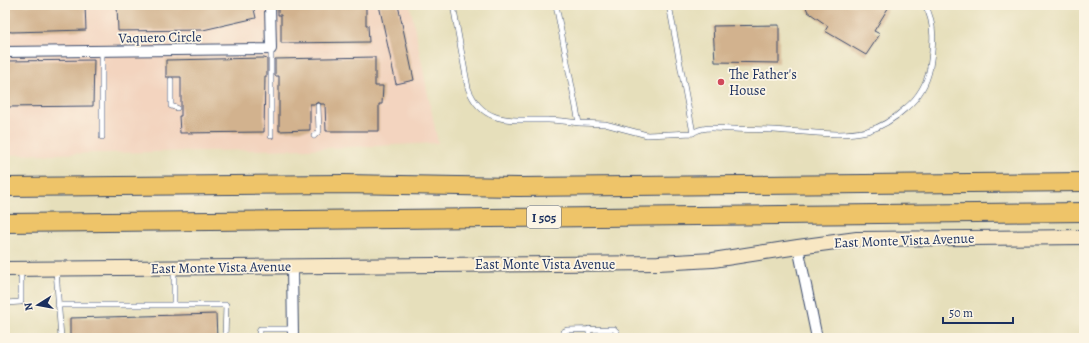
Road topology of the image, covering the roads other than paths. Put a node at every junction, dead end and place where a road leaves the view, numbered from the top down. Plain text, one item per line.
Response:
1 (270, 5) edge
2 (453, 5) edge
3 (556, 5) edge
4 (668, 5) edge
5 (925, 5) edge
6 (271, 49) junction
7 (5, 52) edge
8 (102, 52) junction
9 (171, 80) dead end
10 (318, 106) dead end
11 (177, 108) dead end
12 (579, 123) junction
13 (693, 133) junction
14 (271, 136) dead end
15 (314, 136) dead end
16 (102, 137) dead end
17 (1084, 172) edge
18 (1084, 182) edge
19 (1006, 183) junction
20 (5, 187) edge
21 (1084, 212) edge
22 (5, 223) edge
23 (1084, 237) edge
24 (798, 247) junction
25 (292, 266) junction
26 (174, 267) junction
27 (5, 269) edge
28 (21, 269) junction
29 (56, 269) junction
30 (5, 302) edge
31 (58, 305) junction
32 (174, 305) junction
33 (588, 329) junction
34 (294, 334) edge
35 (61, 338) edge
36 (225, 338) edge
37 (258, 338) edge
38 (563, 338) edge
39 (589, 338) edge
40 (618, 338) edge
41 (817, 338) edge

1 - 6 street
2 - 12 lane
3 - 12 lane
4 - 13 lane
5 - 13 lane
6 - 8 street, Vaquero Circle
6 - 14 lane
7 - 8 street, Vaquero Circle
8 - 16 lane
9 - 11 lane
10 - 15 lane
12 - 13 lane
17 - 19 highway
18 - 19 highway
19 - 20 highway, I 505
21 - 22 highway, I 505
23 - 24 street, East Monte Vista Avenue
24 - 25 street, East Monte Vista Avenue
24 - 41 street
25 - 26 street, East Monte Vista Avenue
25 - 34 street
26 - 29 street, East Monte Vista Avenue
26 - 32 lane
27 - 28 street, East Monte Vista Avenue
28 - 29 street, East Monte Vista Avenue
28 - 30 lane
29 - 31 lane
31 - 32 lane
31 - 35 lane
32 - 36 lane
33 - 38 lane
33 - 39 lane
33 - 40 lane
34 - 37 lane

